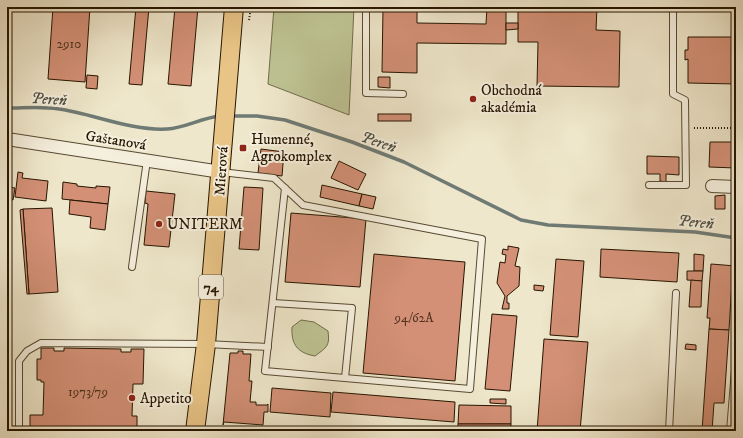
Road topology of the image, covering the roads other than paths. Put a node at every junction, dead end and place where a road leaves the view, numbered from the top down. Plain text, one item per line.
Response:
1 (234, 7) edge
2 (366, 7) edge
3 (673, 7) edge
4 (403, 94) dead end
5 (7, 139) edge
6 (147, 160) junction
7 (221, 172) junction
8 (649, 185) dead end
9 (712, 186) dead end
10 (736, 187) edge
11 (285, 188) junction
12 (132, 267) dead end
13 (676, 292) dead end
14 (273, 303) junction
15 (206, 344) junction
16 (268, 348) junction
17 (736, 357) edge
18 (345, 378) junction
19 (19, 431) edge
20 (195, 431) edge
21 (669, 431) edge
22 (730, 431) edge

1 - 7 main road, Mierová / 74
2 - 4 lane
3 - 8 lane
5 - 6 street, Gaštanová
6 - 7 street, Gaštanová
6 - 12 lane
7 - 11 lane
7 - 15 main road, Mierová / 74
9 - 10 street
11 - 14 lane
11 - 18 lane
13 - 21 lane
14 - 16 lane
14 - 18 lane
15 - 16 lane
15 - 19 lane
15 - 20 main road, Mierová / 74
16 - 18 lane
17 - 22 lane

